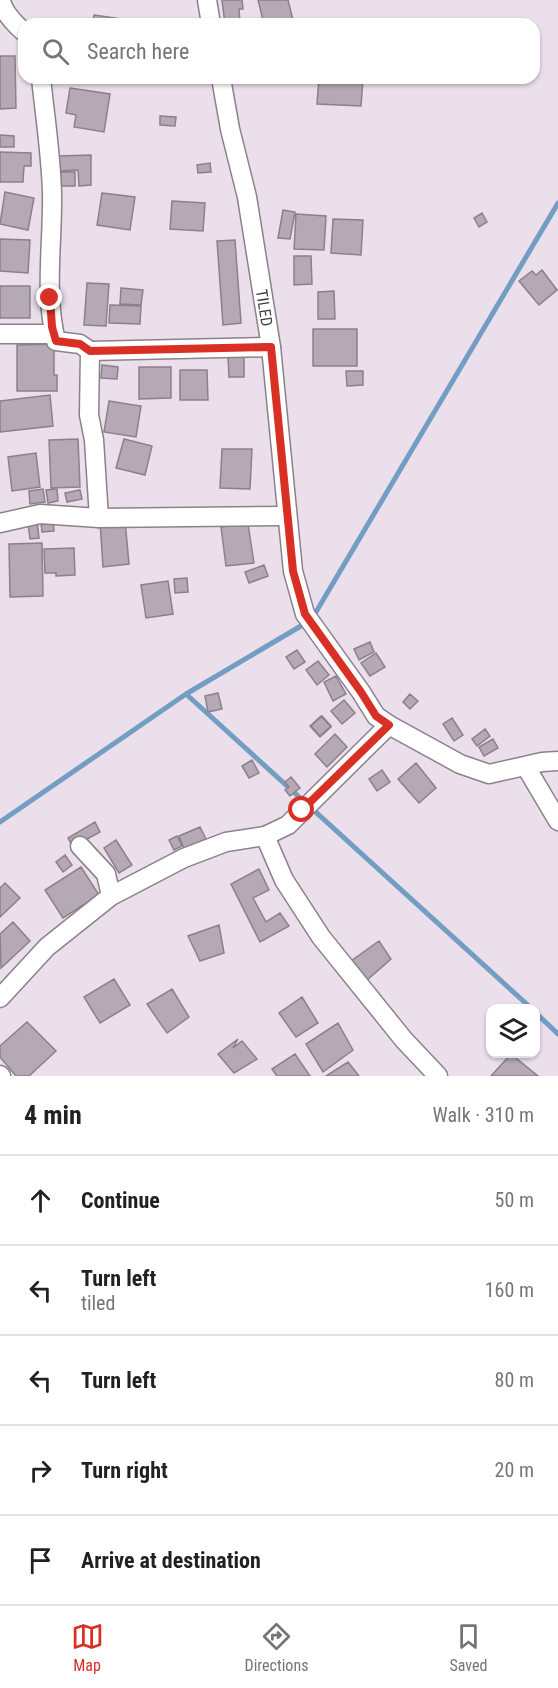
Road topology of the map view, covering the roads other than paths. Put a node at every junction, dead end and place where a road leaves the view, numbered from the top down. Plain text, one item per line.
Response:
1 (1, 0) edge
2 (207, 0) edge
3 (210, 18) edge
4 (18, 27) edge
5 (42, 84) edge
6 (222, 84) edge
7 (0, 334) edge
8 (54, 334) junction
9 (271, 347) junction
10 (90, 351) junction
11 (286, 516) junction
12 (99, 518) junction
13 (0, 524) edge
14 (389, 725) junction
15 (558, 761) edge
16 (526, 767) junction
17 (558, 821) edge
18 (265, 836) junction
19 (80, 846) dead end
20 (111, 896) junction
21 (0, 998) edge
22 (438, 1076) edge

1 - 4 street
2 - 3 street
5 - 8 street
6 - 9 street, TILED
7 - 8 street
8 - 10 street
9 - 10 street
9 - 11 street, TILED
10 - 12 street
11 - 12 street
11 - 14 street, TILED
12 - 13 street
14 - 16 street, TILED
14 - 18 street
15 - 16 street, TILED
16 - 17 street
18 - 20 street
18 - 22 street
19 - 20 street
20 - 21 street

